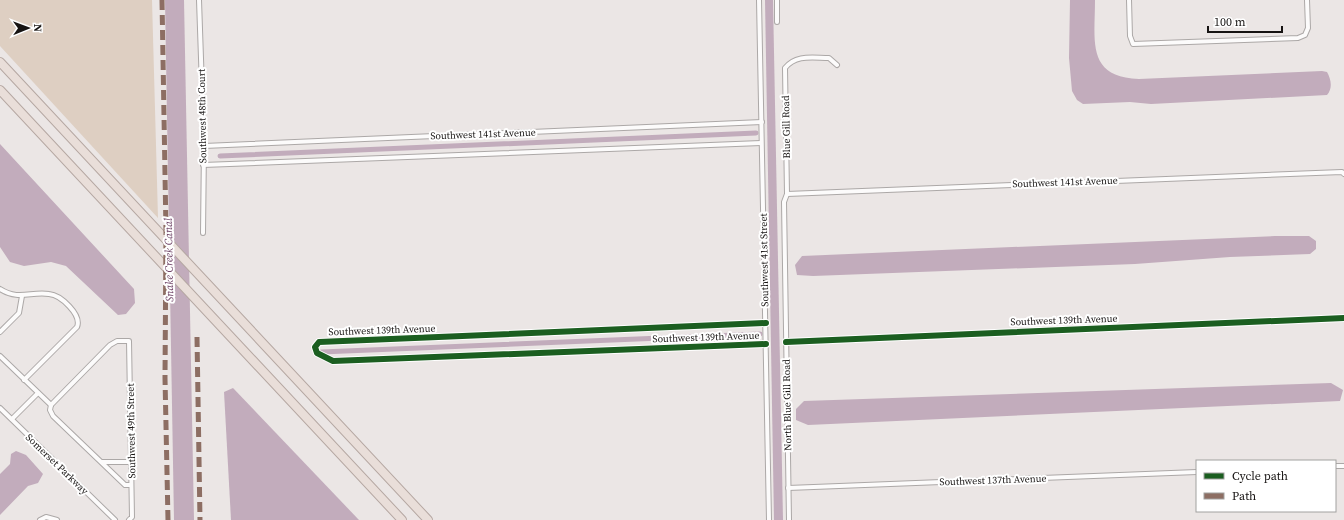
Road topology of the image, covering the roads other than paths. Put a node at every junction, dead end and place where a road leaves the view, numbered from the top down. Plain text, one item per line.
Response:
1 (200, 0) edge
2 (759, 0) edge
3 (777, 0) edge
4 (1129, 0) edge
5 (1307, 0) edge
6 (777, 22) dead end
7 (0, 62) edge
8 (837, 65) dead end
9 (0, 90) edge
10 (762, 122) junction
11 (761, 143) junction
12 (204, 146) junction
13 (203, 165) junction
14 (1343, 173) edge
15 (787, 194) junction
16 (202, 233) dead end
17 (0, 289) edge
18 (22, 296) junction
19 (1344, 318) edge
20 (766, 323) junction
21 (0, 332) edge
22 (786, 342) junction
23 (766, 344) junction
24 (0, 356) edge
25 (24, 380) junction
26 (38, 393) junction
27 (51, 405) junction
28 (0, 408) edge
29 (12, 419) junction
30 (101, 462) junction
31 (131, 462) junction
32 (1196, 472) edge
33 (132, 485) junction
34 (788, 488) junction
35 (40, 520) edge
36 (56, 520) edge
37 (114, 520) edge
38 (129, 520) edge
39 (402, 520) edge
40 (428, 520) edge
41 (769, 520) edge
42 (789, 520) edge

1 - 12 street, Southwest 48th Court
2 - 10 street, Southwest 41st Street
3 - 6 street
4 - 5 street
7 - 40 highway
8 - 15 street, Blue Gill Road
9 - 39 highway
10 - 11 street, Southwest 41st Street
10 - 12 street, Southwest 141st Avenue
11 - 13 street, Southwest 141st Avenue
11 - 20 street, Southwest 41st Street
12 - 13 street, Southwest 48th Court
13 - 16 street, Southwest 48th Court
14 - 15 street, Southwest 141st Avenue
15 - 22 street, North Blue Gill Road
17 - 18 street
18 - 21 street
18 - 25 street
19 - 22 street, Southwest 139th Avenue
20 - 23 street, Southwest 41st Street
20 - 23 street, Southwest 139th Avenue
22 - 34 street, North Blue Gill Road
23 - 41 street, Southwest 41st Street
24 - 25 street
25 - 26 street
26 - 27 street
26 - 29 street
27 - 30 street
27 - 31 street, Southwest 49th Street
28 - 29 street, Somerset Parkway
29 - 37 street, Somerset Parkway
30 - 31 street
30 - 33 street
31 - 33 street, Southwest 49th Street
32 - 34 street, Southwest 137th Avenue
33 - 38 street, Southwest 49th Street
34 - 42 street, North Blue Gill Road
35 - 36 street

